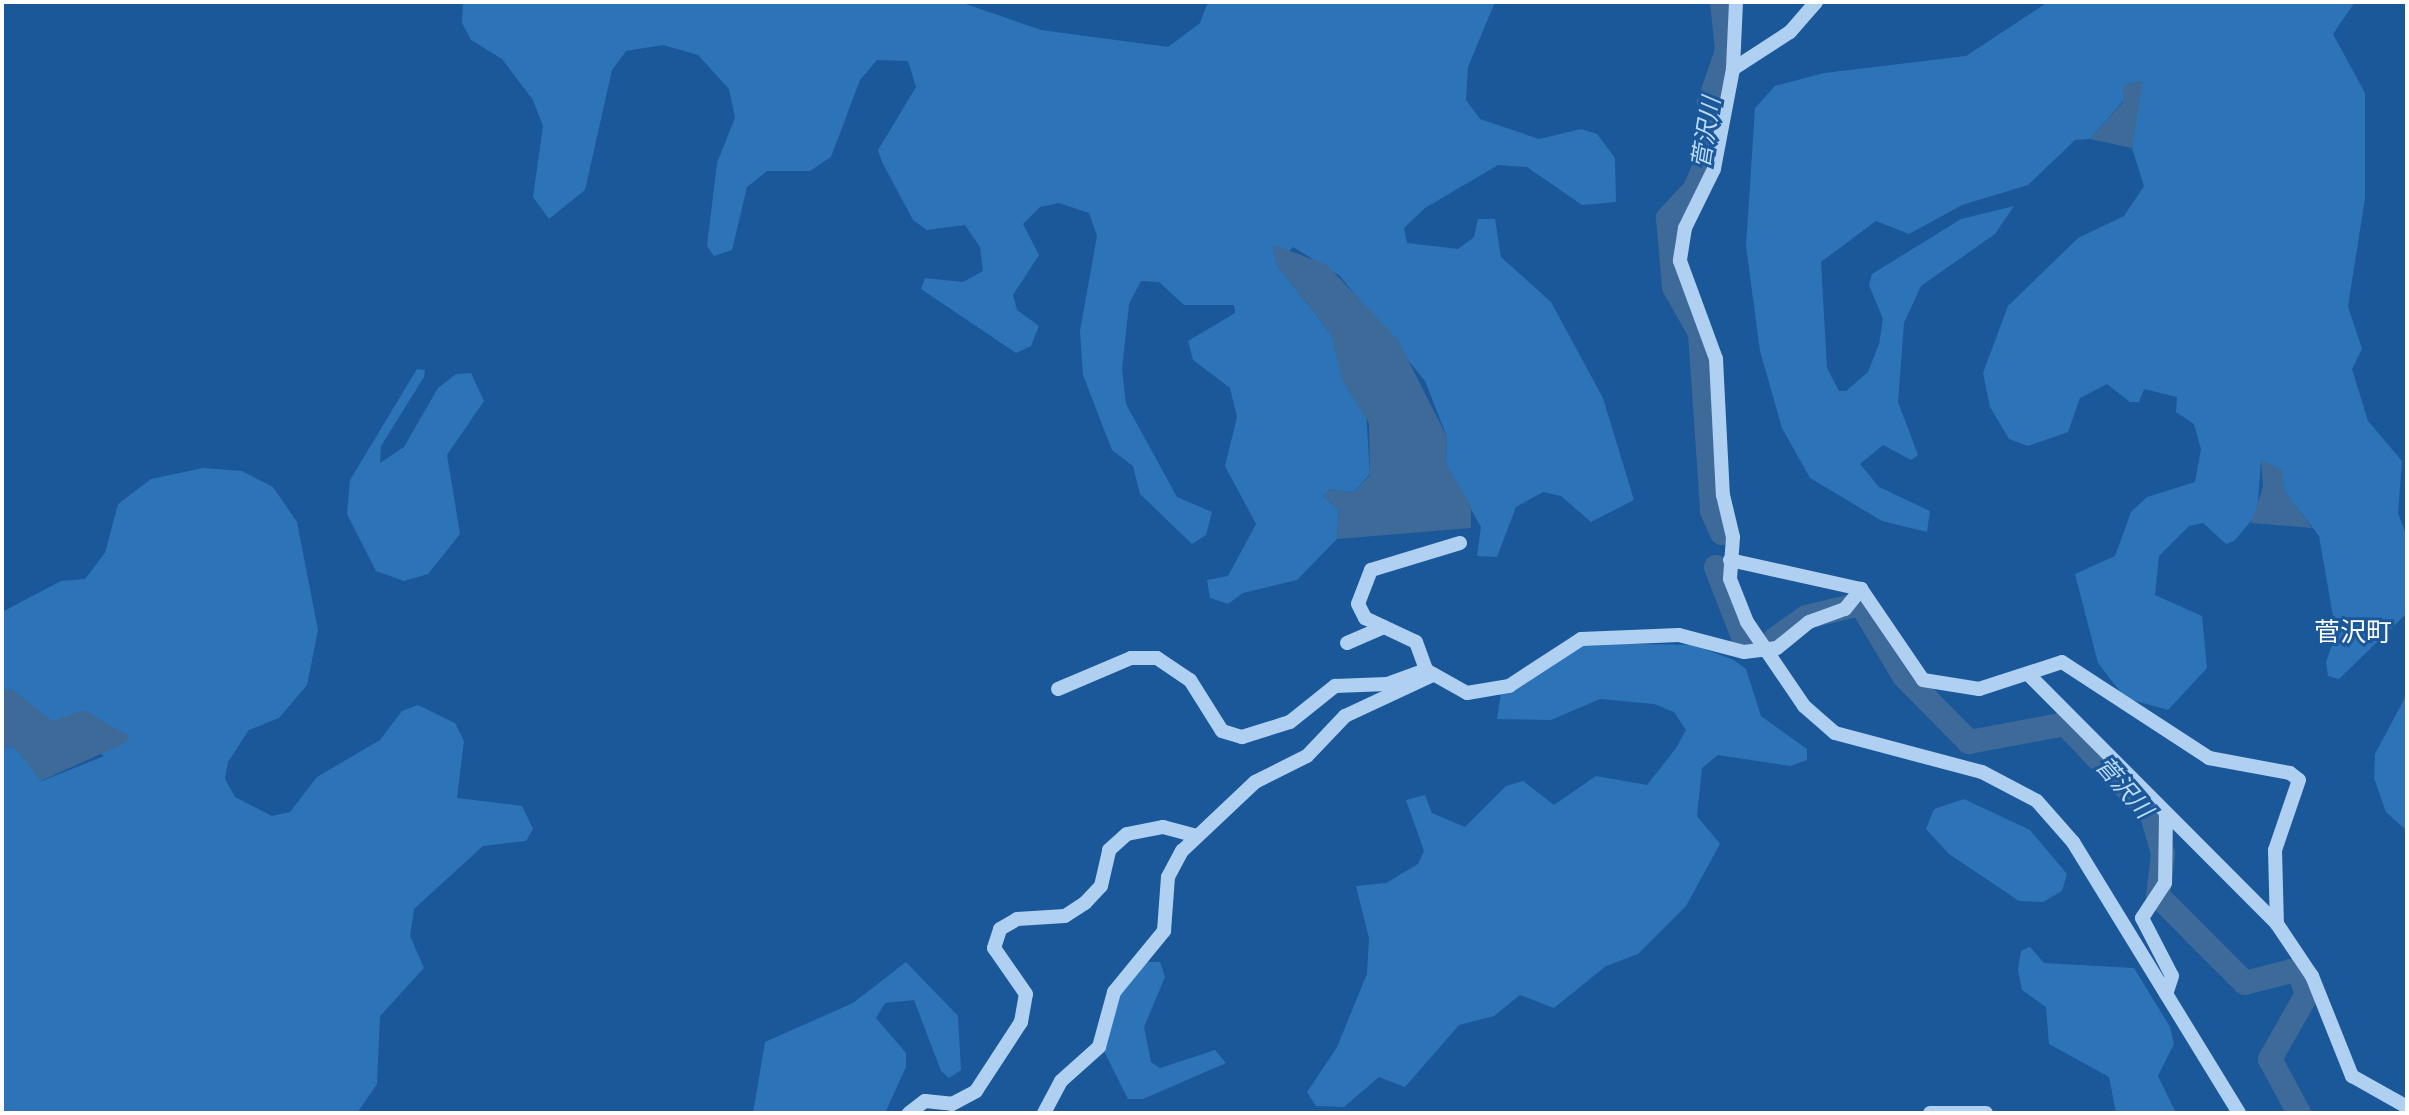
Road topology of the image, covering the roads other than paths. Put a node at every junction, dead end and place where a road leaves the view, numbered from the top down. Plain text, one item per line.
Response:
1 (1736, 2) edge
2 (1816, 2) edge
3 (1733, 69) junction
4 (1460, 543) dead end
5 (1730, 560) junction
6 (1854, 599) junction
7 (1384, 627) junction
8 (1347, 643) dead end
9 (1765, 651) junction
10 (1430, 672) junction
11 (2030, 676) junction
12 (1058, 689) dead end
13 (2166, 814) junction
14 (1197, 836) junction
15 (2277, 924) junction
16 (2166, 994) junction
17 (2407, 1107) edge
18 (2236, 1111) edge
19 (909, 1113) edge
20 (1044, 1113) edge
21 (1930, 1113) edge
22 (1986, 1113) edge

1 - 3 street
2 - 3 street
3 - 5 street
4 - 7 street
5 - 6 street
5 - 9 street
6 - 9 street
6 - 11 street
7 - 8 street
7 - 10 street
9 - 10 street
9 - 16 street
10 - 12 street
10 - 14 street
11 - 13 street
11 - 15 street
13 - 15 street
13 - 16 street
14 - 19 street
14 - 20 street
15 - 17 street
16 - 18 street
21 - 22 street

